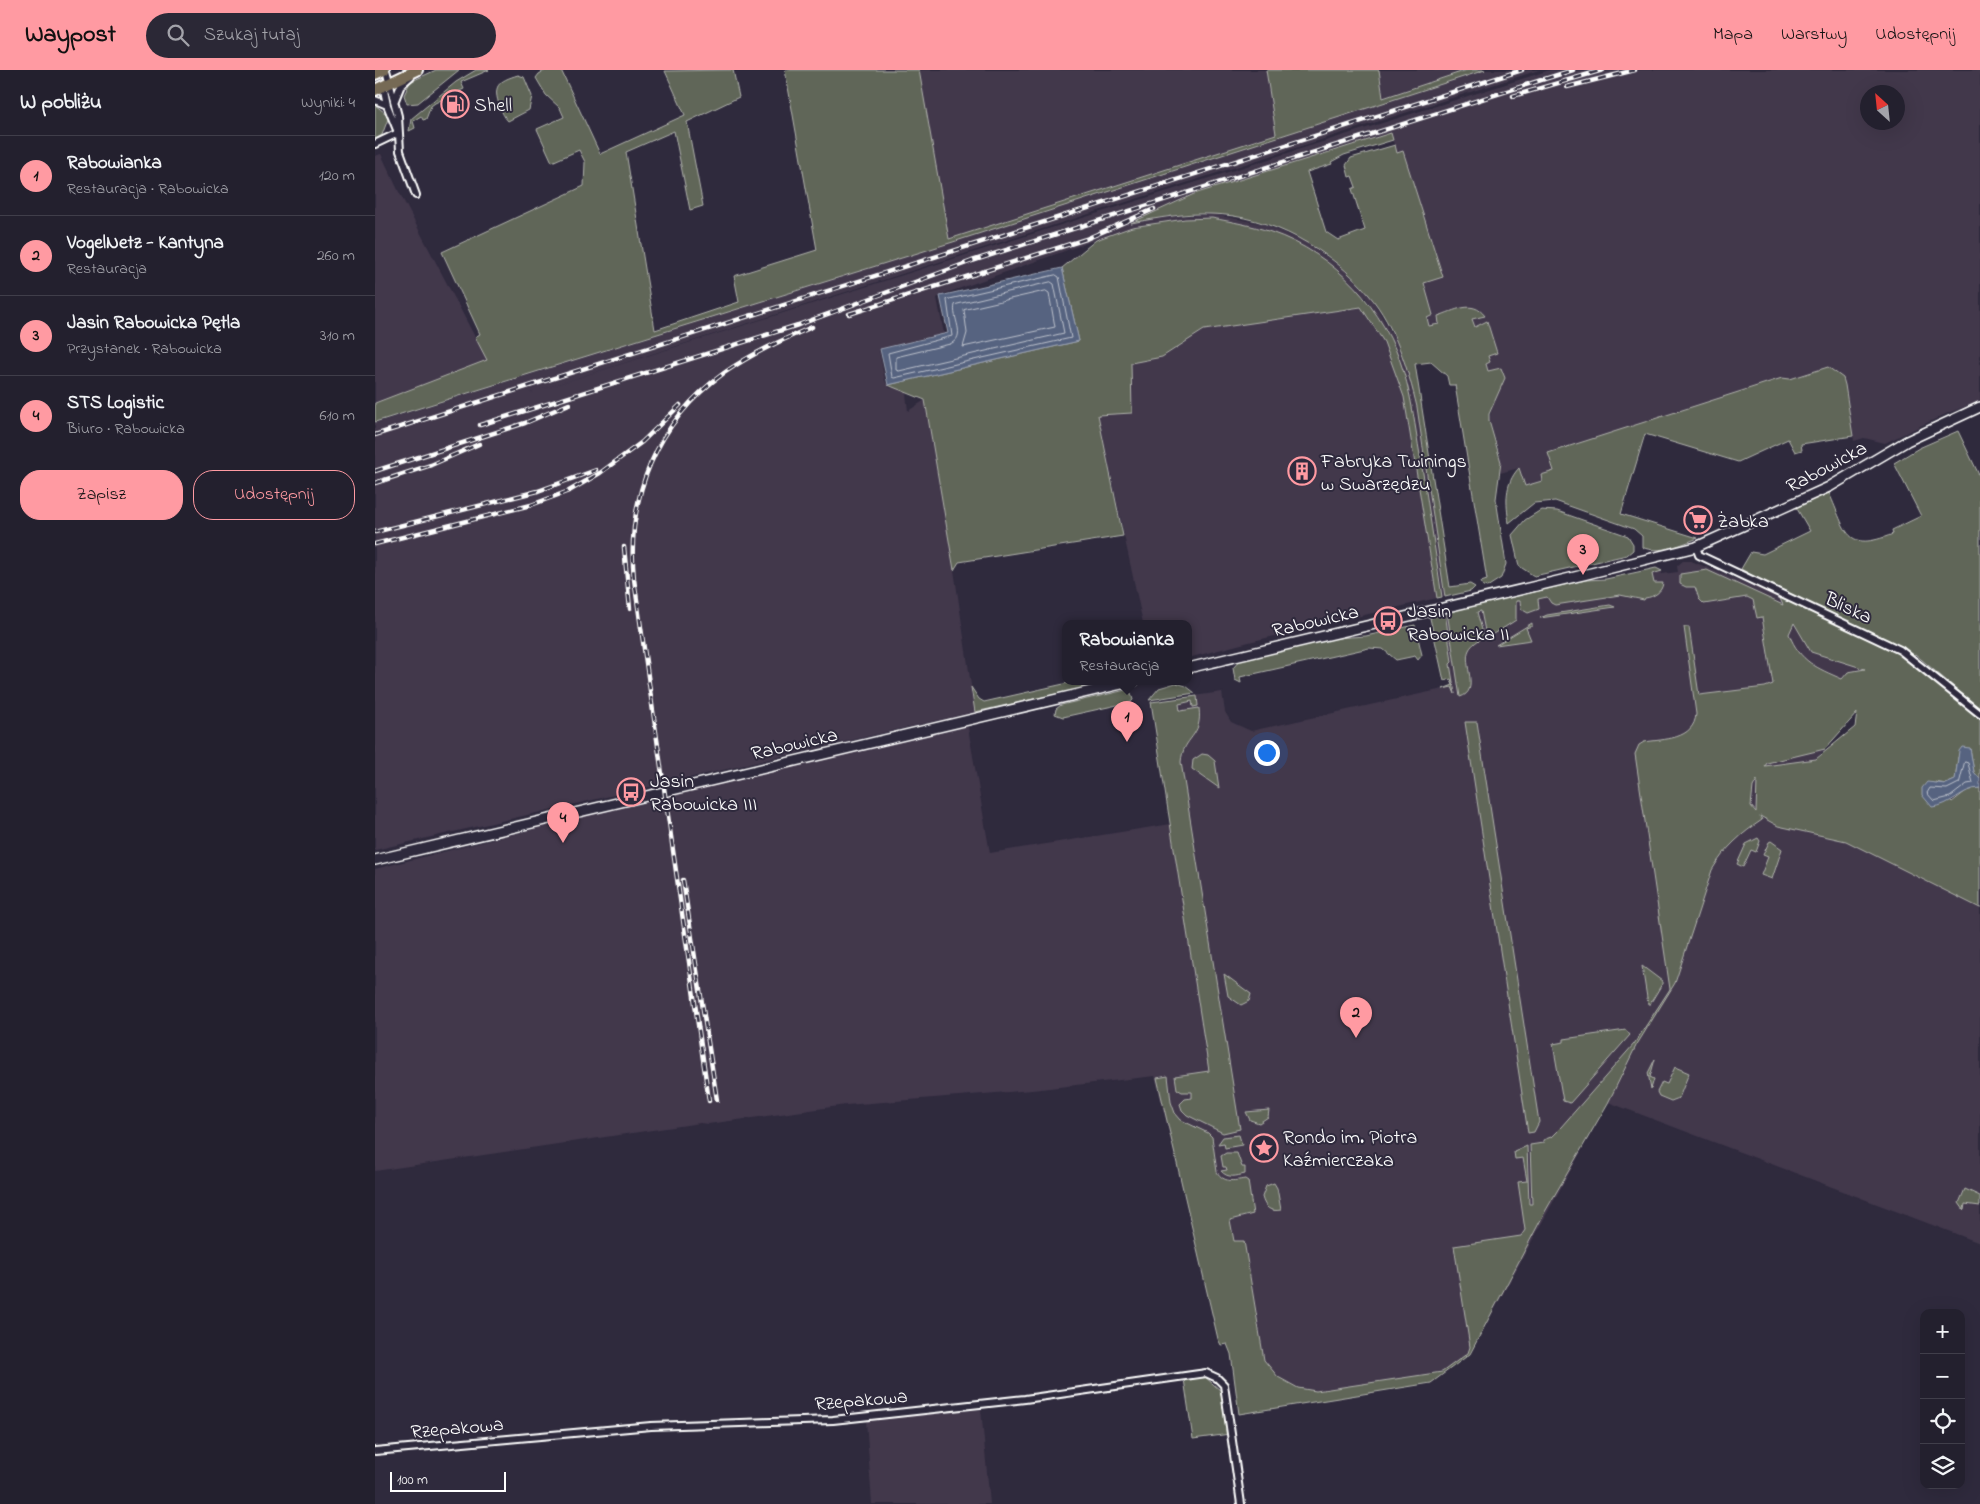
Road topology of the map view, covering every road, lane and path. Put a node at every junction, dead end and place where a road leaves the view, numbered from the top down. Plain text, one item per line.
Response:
1 (385, 70) edge
2 (418, 70) edge
3 (375, 74) edge
4 (382, 86) edge
5 (375, 100) edge
6 (394, 102) junction
7 (387, 105) junction
8 (398, 133) junction
9 (375, 144) edge
10 (416, 195) dead end
11 (1980, 407) edge
12 (1696, 546) junction
13 (1192, 667) edge
14 (1117, 685) edge
15 (1980, 714) edge
16 (375, 860) edge
17 (375, 1451) edge
18 (1241, 1504) edge

1 - 3 main road
1 - 4 street
2 - 4 main road
2 - 6 street
4 - 6 street
4 - 7 street
5 - 7 street
6 - 8 street
7 - 8 street
8 - 9 street
8 - 10 street
11 - 12 street, Rabowicka
12 - 13 street, Rabowicka
12 - 15 street, Bliska
14 - 16 street, Rabowicka
17 - 18 street, Rzepakowa

